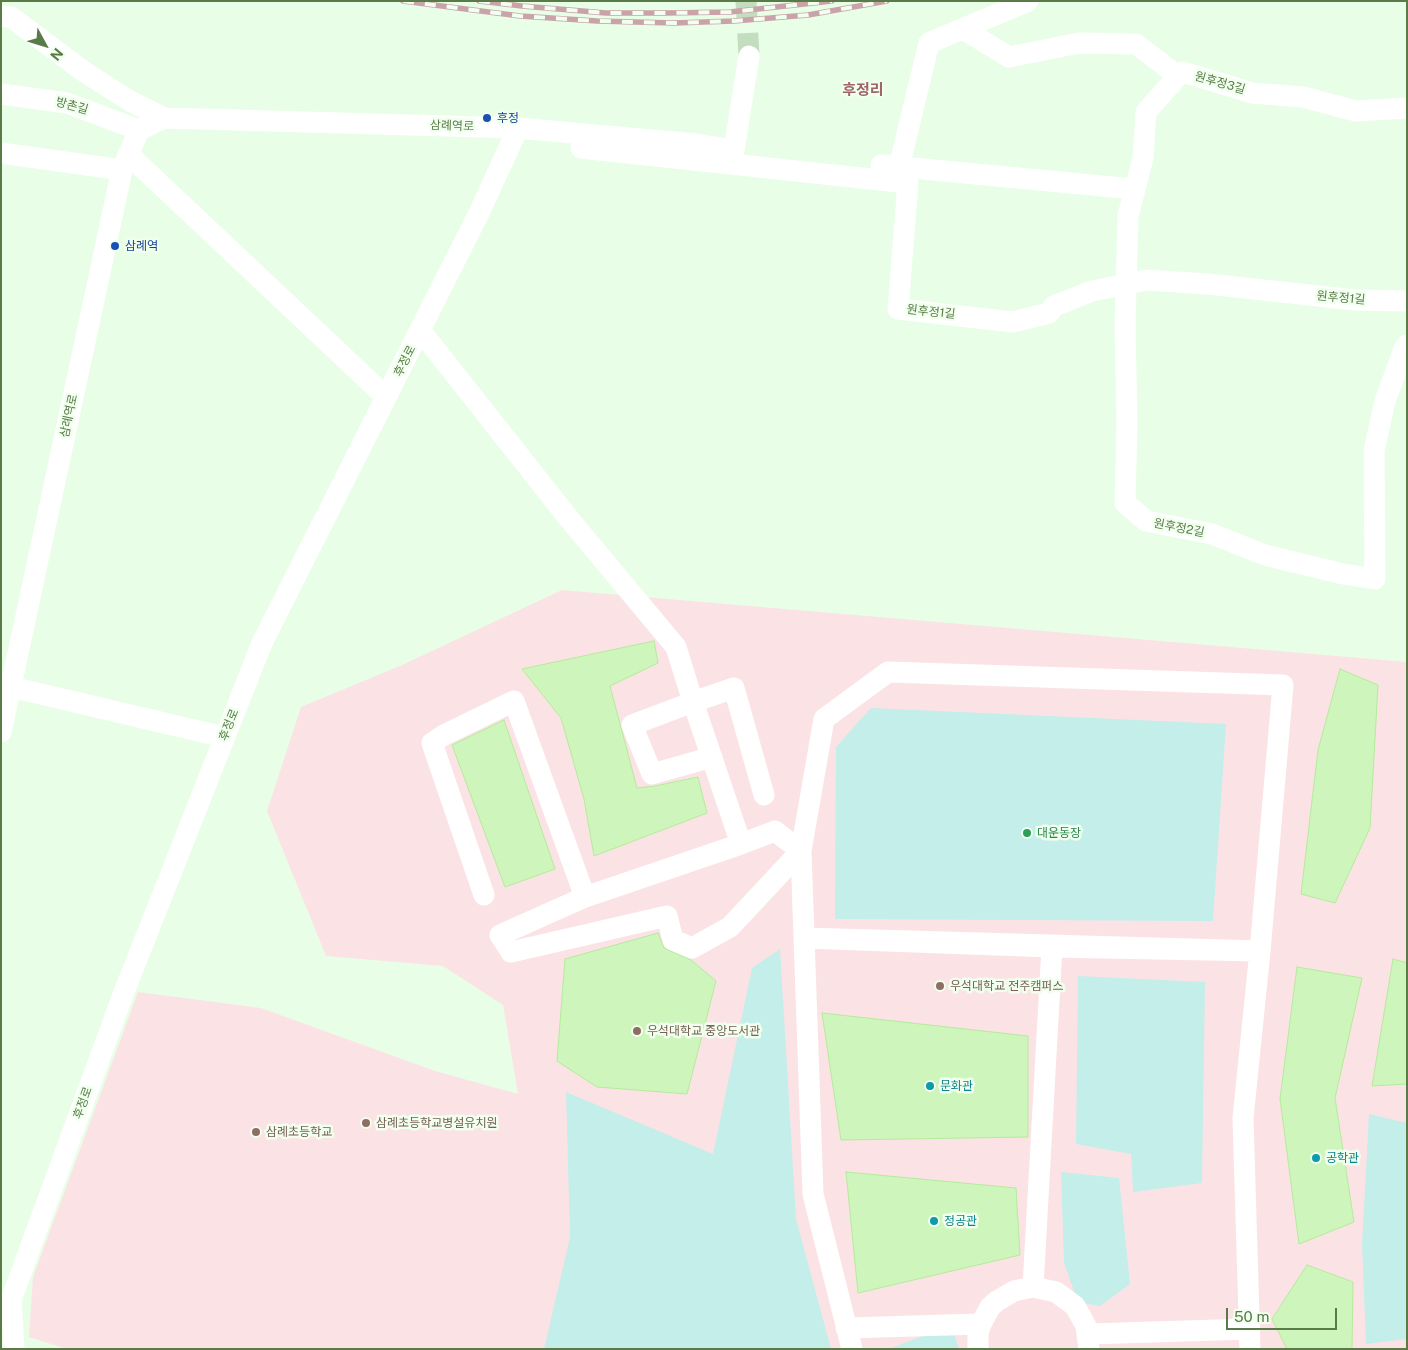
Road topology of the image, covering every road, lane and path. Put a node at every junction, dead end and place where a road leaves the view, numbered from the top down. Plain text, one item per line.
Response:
1 (1028, 1) edge
2 (1, 16) edge
3 (962, 29) junction
4 (748, 56) tunnel mouth
5 (1178, 76) junction
6 (1, 94) edge
7 (1407, 108) edge
8 (164, 118) junction
9 (518, 128) junction
10 (139, 130) junction
11 (560, 131) junction
12 (734, 150) junction
13 (1, 153) edge
14 (125, 162) junction
15 (903, 175) junction
16 (1134, 189) junction
17 (1126, 284) junction
18 (1407, 301) edge
19 (420, 330) junction
20 (1407, 345) edge
21 (386, 397) junction
22 (6, 685) edge
23 (693, 702) junction
24 (1, 732) edge
25 (224, 737) junction
26 (712, 757) junction
27 (764, 795) dead end
28 (741, 844) junction
29 (801, 851) junction
30 (484, 896) dead end
31 (585, 897) junction
32 (809, 938) junction
33 (1052, 947) junction
34 (1255, 951) junction
35 (1033, 1287) junction
36 (6, 1299) edge
37 (981, 1324) junction
38 (846, 1328) junction
39 (1250, 1339) edge
40 (1088, 1341) edge
41 (14, 1349) edge
42 (852, 1349) edge
43 (978, 1349) edge

1 - 3 street
2 - 8 street, 삼례역로
3 - 5 street, 원후정3길
3 - 15 street
4 - 12 street
5 - 7 street, 원후정3길
5 - 16 street, 원후정2길
6 - 10 street, 방촌길
8 - 9 street, 삼례역로
8 - 10 street, 삼례역로
9 - 11 street, 삼례역로
9 - 19 street, 후정로
10 - 14 street, 삼례역로
11 - 12 street, 삼례역로
11 - 15 street
12 - 15 street, 삼례역로
13 - 14 street
14 - 21 street
14 - 22 street, 삼례역로
15 - 16 street
15 - 17 street, 원후정1길
16 - 17 street, 원후정2길
17 - 18 street, 원후정1길
17 - 20 street, 원후정2길
19 - 21 street, 후정로
19 - 23 street
21 - 25 street, 후정로
22 - 24 street, 삼례역로
22 - 25 street
23 - 26 street
23 - 26 street
23 - 27 street
25 - 36 street, 후정로
26 - 28 street
28 - 29 street
28 - 31 street
29 - 31 street
29 - 32 street
29 - 34 street
30 - 31 street
32 - 33 street
32 - 34 street
32 - 38 street
33 - 34 street
33 - 35 street
34 - 39 street
35 - 37 street
35 - 40 street
36 - 41 street, 후정로
37 - 38 street
37 - 43 street
38 - 42 street
39 - 40 street

